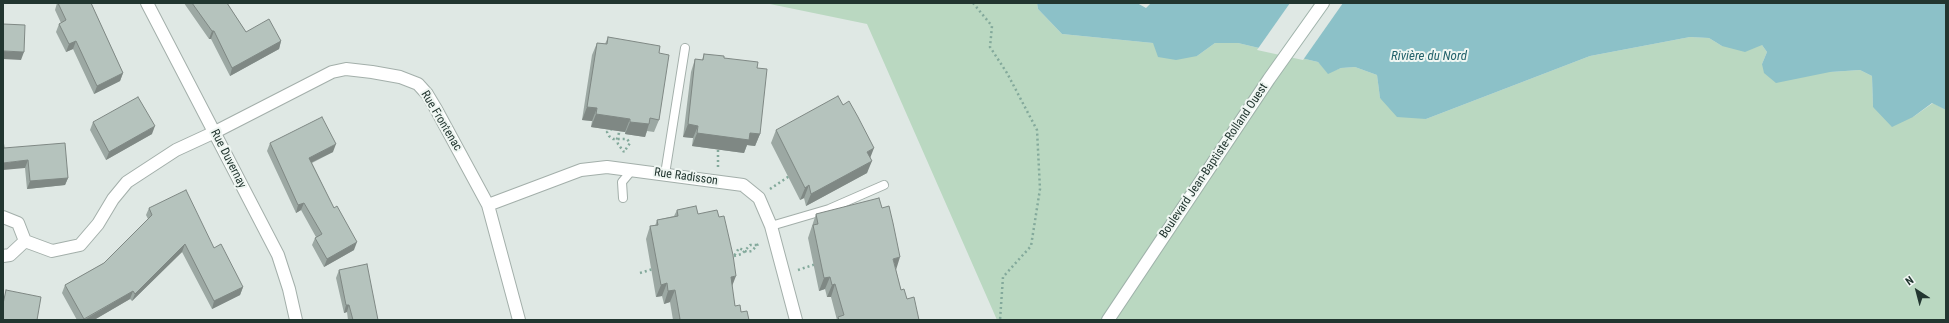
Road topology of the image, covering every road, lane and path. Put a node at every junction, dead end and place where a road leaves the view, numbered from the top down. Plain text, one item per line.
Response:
1 (147, 3) edge
2 (973, 3) edge
3 (1323, 3) edge
4 (685, 48) dead end
5 (617, 124) edge
6 (616, 127) junction
7 (215, 132) junction
8 (617, 139) junction
9 (718, 141) edge
10 (624, 152) junction
11 (626, 169) junction
12 (795, 172) edge
13 (665, 174) junction
14 (715, 181) junction
15 (884, 185) dead end
16 (623, 198) dead end
17 (759, 198) junction
18 (488, 205) junction
19 (3, 217) edge
20 (772, 226) junction
21 (775, 240) junction
22 (25, 241) junction
23 (757, 245) junction
24 (744, 250) junction
25 (3, 256) edge
26 (734, 256) junction
27 (724, 258) edge
28 (822, 262) edge
29 (657, 268) edge
30 (640, 273) dead end
31 (784, 274) junction
32 (296, 320) edge
33 (519, 320) edge
34 (796, 320) edge
35 (1000, 320) edge
36 (1108, 320) edge

1 - 7 street, Rue Duvernay
2 - 35 path
3 - 36 street, Boulevard Jean-Baptiste-Rolland Ouest
4 - 13 lane
5 - 6 path
6 - 8 path
6 - 8 path
7 - 18 street, Rue Frontenac
7 - 22 street, Rue Frontenac
7 - 32 street, Rue Duvernay
8 - 10 path
8 - 10 path
9 - 14 path
10 - 11 path
11 - 13 street, Rue Radisson
11 - 16 lane
11 - 18 street, Rue Radisson
12 - 17 path
13 - 14 street, Rue Radisson
14 - 17 street, Rue Radisson
15 - 20 lane
17 - 20 street, Rue Radisson
18 - 33 street, Rue Frontenac
19 - 22 street
20 - 21 street, Rue Radisson
21 - 23 path
21 - 31 street, Rue Radisson
22 - 25 street
23 - 24 path
23 - 24 path
24 - 26 path
24 - 26 path
26 - 27 path
28 - 31 path
29 - 30 path
31 - 34 street, Rue Radisson

